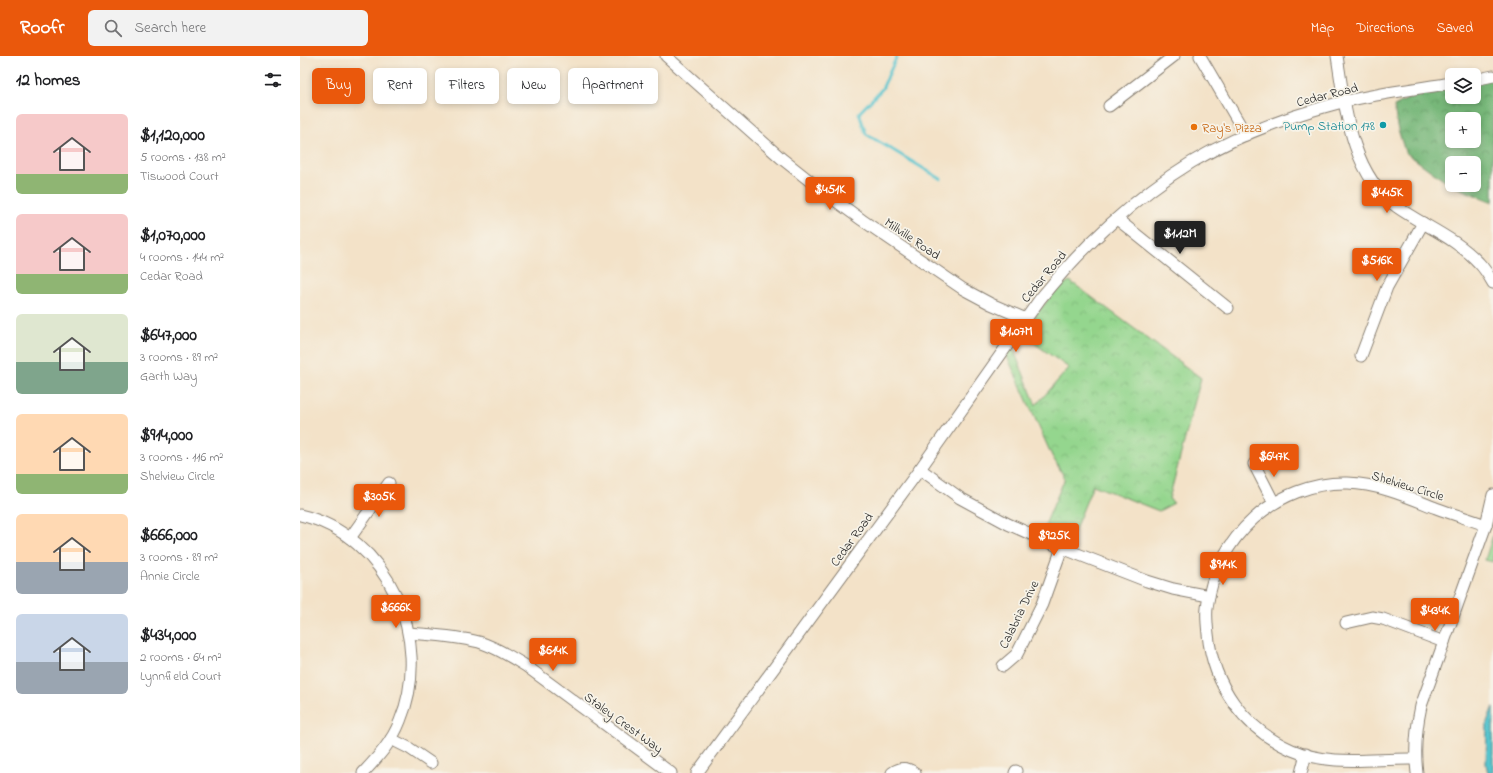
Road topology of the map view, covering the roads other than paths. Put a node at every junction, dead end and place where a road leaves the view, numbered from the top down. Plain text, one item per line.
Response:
1 (666, 56) edge
2 (1174, 56) edge
3 (1200, 56) edge
4 (1337, 56) edge
5 (1493, 76) edge
6 (1481, 79) edge
7 (1445, 85) edge
8 (1344, 102) junction
9 (1109, 106) dead end
10 (1246, 135) junction
11 (1117, 219) junction
12 (1423, 223) junction
13 (1493, 283) edge
14 (1228, 308) dead end
15 (1026, 319) junction
16 (1362, 356) dead end
17 (1254, 464) dead end
18 (920, 469) junction
19 (389, 484) dead end
20 (1493, 495) edge
21 (1274, 503) junction
22 (300, 515) edge
23 (1486, 525) junction
24 (350, 538) junction
25 (1062, 548) junction
26 (1209, 596) junction
27 (1346, 623) dead end
28 (409, 634) junction
29 (1444, 642) junction
30 (1003, 666) dead end
31 (391, 739) junction
32 (1306, 754) junction
33 (1415, 759) junction
34 (431, 763) dead end
35 (363, 773) edge
36 (671, 773) edge
37 (697, 773) edge
38 (892, 773) edge
39 (915, 773) edge
40 (1301, 773) edge
41 (1417, 773) edge

1 - 15 street, Millville Road
2 - 9 street
3 - 10 street
4 - 8 street
5 - 6 street
7 - 8 street, Cedar Road
8 - 10 street, Cedar Road
8 - 12 street
10 - 11 street, Cedar Road
11 - 14 street
11 - 15 street, Cedar Road
12 - 13 street
12 - 16 street
15 - 18 street, Cedar Road
17 - 21 street
18 - 25 street
18 - 37 street, Cedar Road
19 - 24 street
20 - 23 street
21 - 23 street, Shelview Circle
21 - 26 street, Shelview Circle
22 - 24 street
23 - 29 street
24 - 28 street
25 - 26 street
25 - 30 street, Calabria Drive
26 - 32 street, Shelview Circle
27 - 29 street
28 - 31 street
28 - 36 street, Staley Crest Way
29 - 33 street
31 - 34 street
31 - 35 street
32 - 33 street, Shelview Circle
32 - 40 street
33 - 41 street
38 - 39 street

